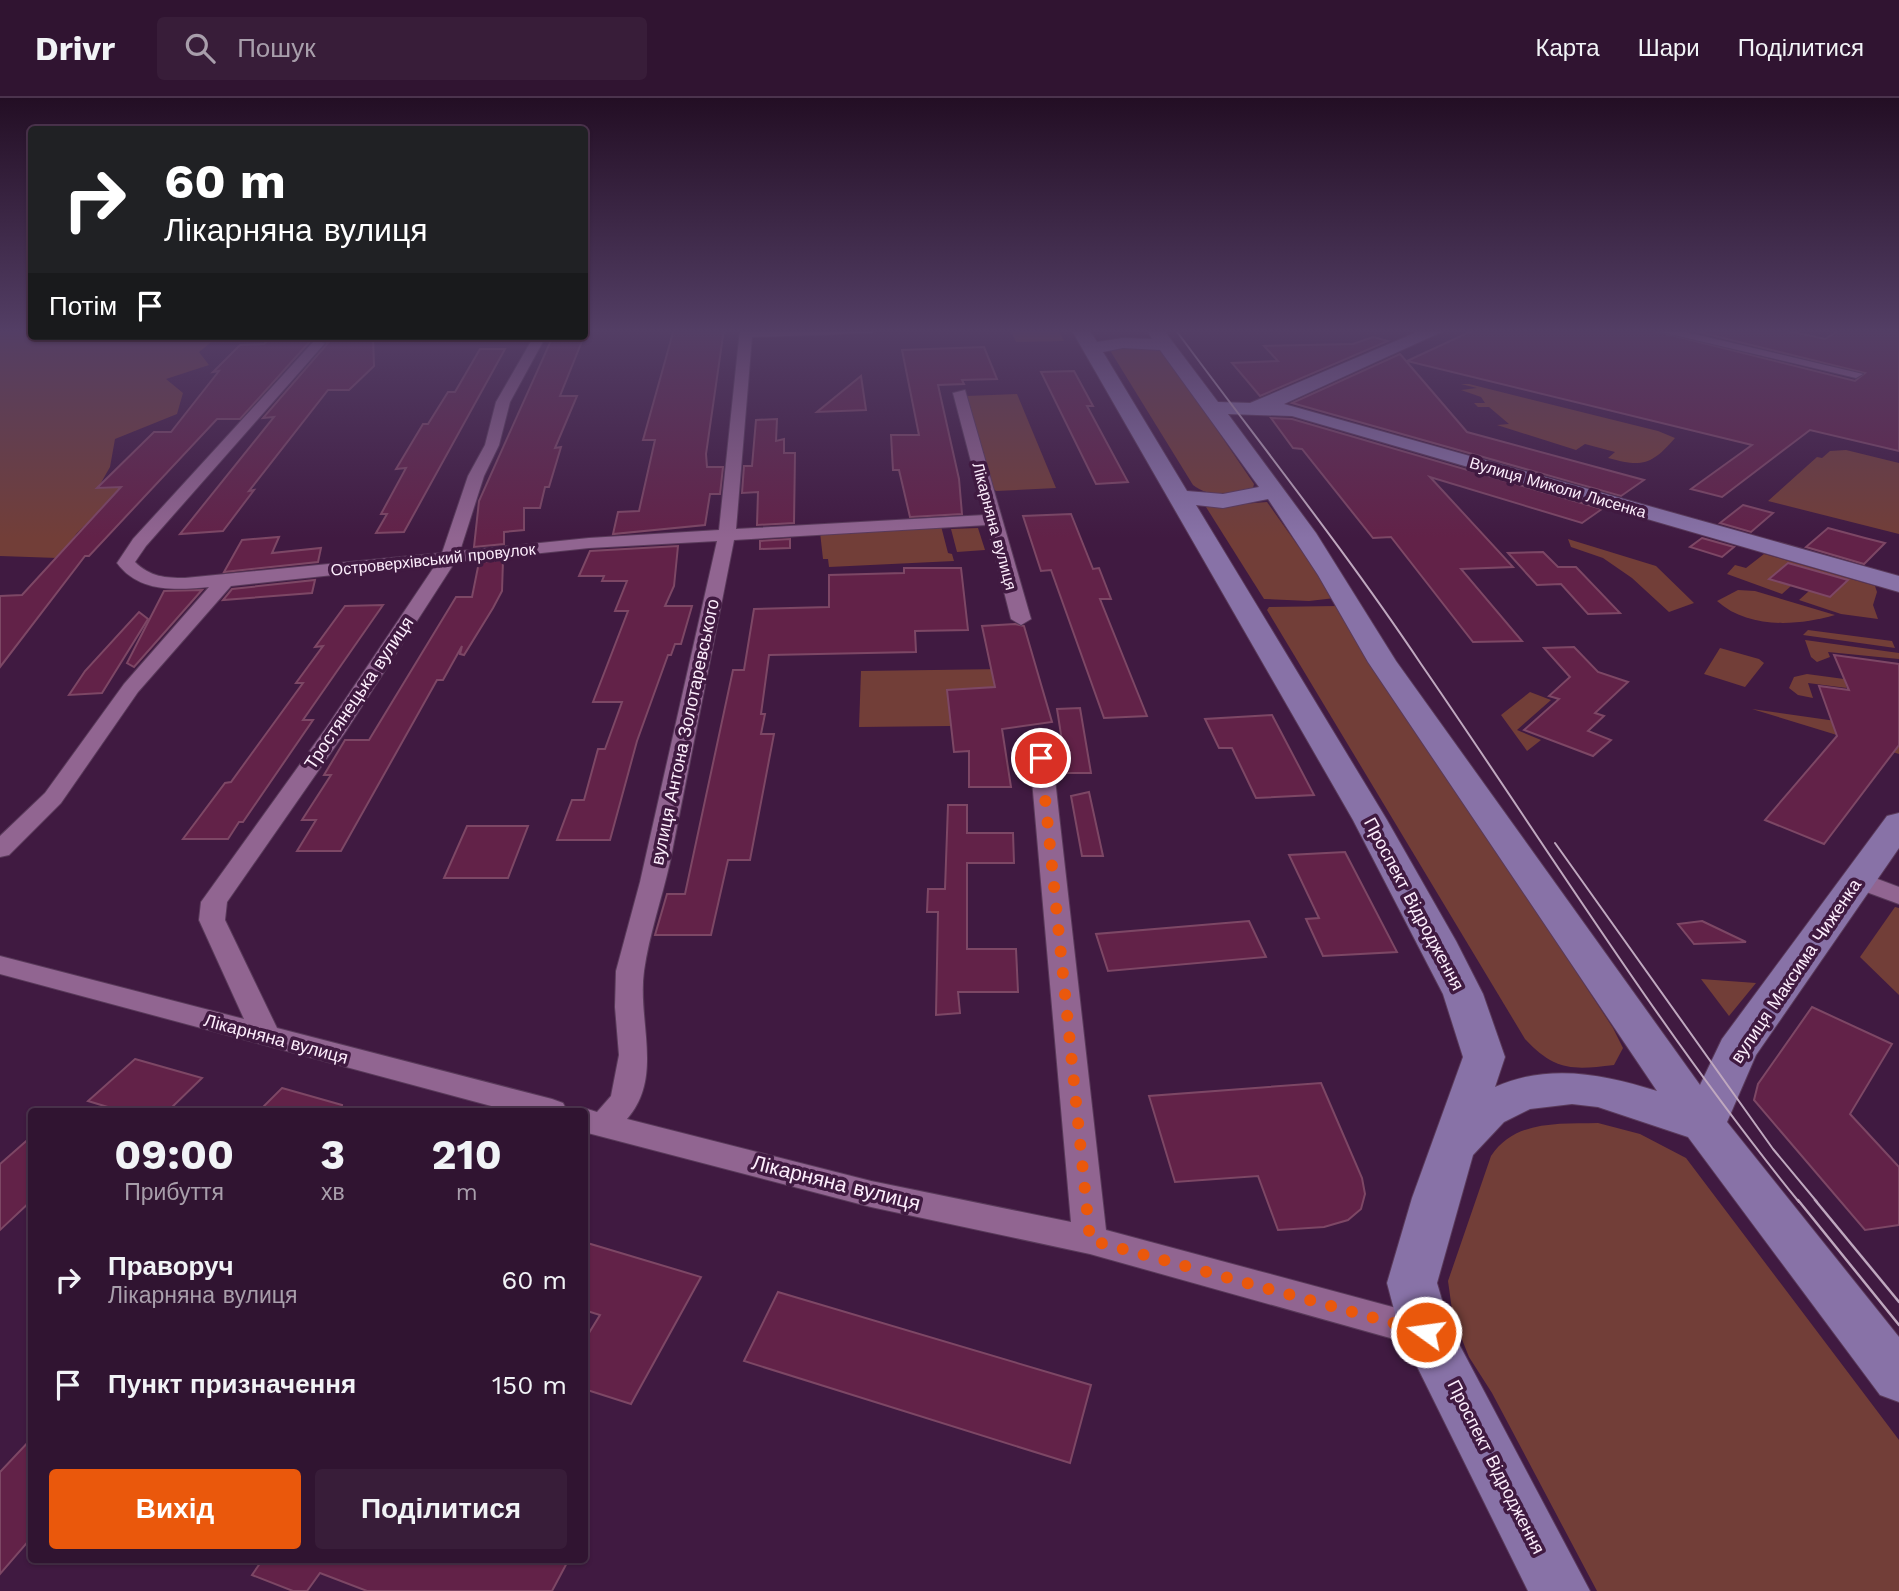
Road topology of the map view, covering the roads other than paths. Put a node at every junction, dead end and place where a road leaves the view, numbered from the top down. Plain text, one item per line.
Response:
1 (269, 399) edge
2 (505, 399) edge
3 (740, 399) edge
4 (961, 399) edge
5 (1122, 399) edge
6 (1207, 399) edge
7 (1298, 399) edge
8 (1287, 404) junction
9 (1214, 408) junction
10 (1273, 491) junction
11 (1181, 497) junction
12 (992, 520) junction
13 (727, 534) junction
14 (449, 558) junction
15 (225, 581) junction
16 (1899, 584) edge
17 (1021, 619) dead end
18 (1039, 735) dead end
19 (1899, 823) edge
20 (0, 850) edge
21 (1858, 880) junction
22 (1899, 896) edge
23 (0, 965) edge
24 (267, 1038) junction
25 (540, 1108) edge
26 (594, 1122) edge
27 (1703, 1125) junction
28 (1452, 1149) junction
29 (1090, 1240) junction
30 (1426, 1332) junction
31 (1899, 1378) edge
32 (1560, 1591) edge

1 - 15 street, Островерхівський провулок
2 - 14 street, Тростянецька вулиця
3 - 13 street, вулиця Антона Золотаревського
4 - 12 street, Лікарняна вулиця
5 - 11 main road, Проспект Відродження
6 - 9 main road
7 - 8 main road
8 - 9 main road, Вулиця Миколи Лисенка
8 - 16 main road, Вулиця Миколи Лисенка
9 - 10 main road
10 - 11 main road
10 - 27 main road
11 - 28 main road, Проспект Відродження
12 - 13 street, Островерхівський провулок
12 - 17 street, Лікарняна вулиця
13 - 14 street, Островерхівський провулок
13 - 26 street, вулиця Антона Золотаревського
14 - 15 street, Островерхівський провулок
14 - 24 street, Тростянецька вулиця
15 - 20 street
18 - 29 street
19 - 21 main road, вулиця Максима Чиженка
21 - 22 street
21 - 27 main road, вулиця Максима Чиженка
23 - 24 street, Лікарняна вулиця
24 - 25 street, Лікарняна вулиця
26 - 29 street, Лікарняна вулиця
27 - 28 main road
27 - 31 main road
28 - 30 main road, Проспект Відродження
29 - 30 street, Лікарняна вулиця
30 - 32 main road, Проспект Відродження

